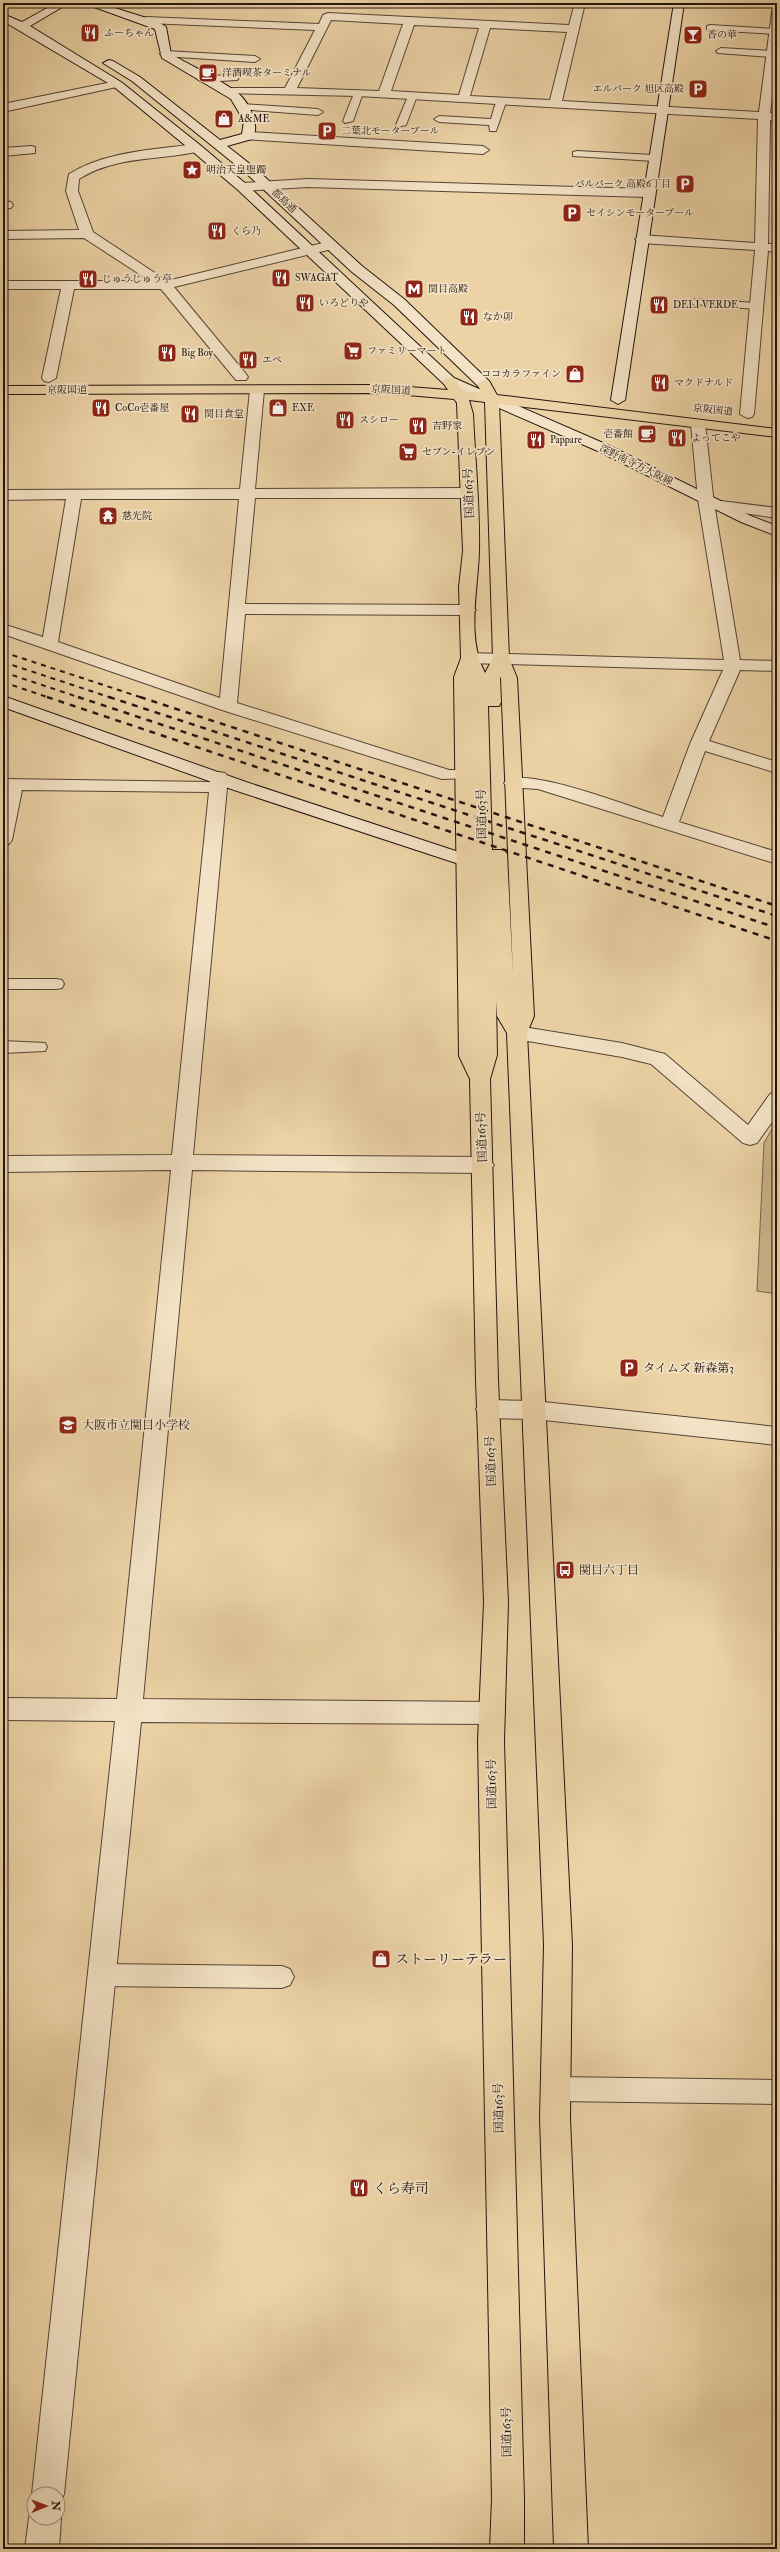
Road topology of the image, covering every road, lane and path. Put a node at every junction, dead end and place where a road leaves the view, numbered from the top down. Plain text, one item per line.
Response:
1 (64, 3) edge
2 (88, 3) edge
3 (333, 3) edge
4 (580, 3) edge
5 (679, 3) edge
6 (3, 5) edge
7 (777, 12) edge
8 (3, 17) edge
9 (34, 18) junction
10 (146, 20) junction
11 (410, 21) junction
12 (324, 22) junction
13 (46, 25) dead end
14 (486, 25) junction
15 (22, 26) junction
16 (710, 28) dead end
17 (573, 29) junction
18 (775, 32) junction
19 (721, 51) dead end
20 (165, 54) junction
21 (772, 54) junction
22 (97, 56) dead end
23 (255, 59) dead end
24 (234, 78) dead end
25 (202, 79) junction
26 (117, 84) junction
27 (223, 90) junction
28 (290, 90) junction
29 (358, 93) junction
30 (384, 94) junction
31 (412, 96) junction
32 (462, 100) junction
33 (501, 102) junction
34 (556, 104) junction
35 (242, 107) junction
36 (3, 108) edge
37 (318, 112) dead end
38 (662, 112) junction
39 (771, 117) edge
40 (439, 119) dead end
41 (348, 121) dead end
42 (401, 125) dead end
43 (248, 136) junction
44 (219, 144) junction
45 (196, 148) junction
46 (31, 150) dead end
47 (483, 150) dead end
48 (3, 152) edge
49 (577, 154) dead end
50 (654, 158) junction
51 (266, 185) junction
52 (242, 187) junction
53 (648, 194) junction
54 (87, 234) junction
55 (3, 235) edge
56 (641, 239) junction
57 (331, 244) junction
58 (761, 247) junction
59 (777, 248) edge
60 (309, 250) junction
61 (3, 285) edge
62 (68, 285) junction
63 (166, 285) junction
64 (697, 302) dead end
65 (756, 306) junction
66 (5, 376) dead end
67 (241, 377) junction
68 (49, 378) junction
69 (449, 381) junction
70 (484, 384) junction
71 (3, 390) edge
72 (257, 390) junction
73 (460, 395) junction
74 (492, 400) junction
75 (618, 400) junction
76 (633, 401) dead end
77 (732, 412) dead end
78 (747, 414) junction
79 (762, 416) dead end
80 (698, 424) junction
81 (777, 433) edge
82 (249, 494) junction
83 (469, 494) junction
84 (3, 495) edge
85 (74, 495) junction
86 (706, 499) junction
87 (720, 506) junction
88 (777, 513) edge
89 (777, 531) edge
90 (238, 609) junction
91 (468, 610) junction
92 (3, 629) edge
93 (50, 644) junction
94 (469, 658) junction
95 (501, 658) junction
96 (734, 666) junction
97 (777, 666) edge
98 (3, 701) edge
99 (228, 706) junction
100 (699, 744) junction
101 (777, 768) edge
102 (464, 774) junction
103 (218, 782) junction
104 (513, 782) junction
105 (9, 784) edge
106 (669, 825) junction
107 (3, 840) edge
108 (777, 858) edge
109 (465, 860) junction
110 (3, 984) edge
111 (56, 984) dead end
112 (517, 1033) junction
113 (3, 1047) edge
114 (39, 1047) dead end
115 (480, 1079) junction
116 (777, 1099) edge
117 (182, 1162) junction
118 (3, 1164) edge
119 (483, 1165) junction
120 (488, 1409) junction
121 (534, 1410) junction
122 (777, 1436) edge
123 (3, 1709) edge
124 (129, 1711) junction
125 (492, 1713) junction
126 (100, 1975) junction
127 (282, 1977) dead end
128 (555, 2089) junction
129 (777, 2092) edge
130 (49, 2486) edge
131 (44, 2526) edge
132 (42, 2549) edge
133 (507, 2549) edge
134 (571, 2549) edge

1 - 9 street
2 - 10 street
3 - 12 street
4 - 17 street
5 - 38 street
6 - 9 street
7 - 18 street
8 - 15 street, 都島通
9 - 13 street
9 - 15 street
10 - 12 street
10 - 20 street
11 - 12 street
11 - 14 street
11 - 30 street
12 - 28 street
14 - 17 street
14 - 32 street
15 - 26 street, 都島通
16 - 18 lane
17 - 34 street
18 - 21 street
19 - 21 lane
20 - 23 lane
20 - 25 street
21 - 39 street
22 - 44 street, 都島通
24 - 25 lane
25 - 27 street
26 - 36 street
26 - 45 street, 都島通
27 - 28 street
27 - 35 street
28 - 29 street
29 - 30 street
29 - 41 lane
30 - 31 street
31 - 32 street
31 - 42 lane
32 - 33 street
33 - 34 street
33 - 40 lane
34 - 38 street
35 - 37 lane
35 - 43 street
38 - 39 street
38 - 50 street
39 - 58 street
43 - 44 street
43 - 47 street
44 - 51 street, 都島通
45 - 52 street, 都島通
45 - 54 street
46 - 48 street
49 - 50 lane
50 - 53 street
51 - 52 street
51 - 53 street
51 - 57 street, 都島通
52 - 60 street, 都島通
53 - 56 street
54 - 55 street
54 - 63 street
56 - 58 street
56 - 75 street
57 - 60 street
57 - 70 street, 都島通
58 - 59 street
58 - 65 street
60 - 63 street
60 - 69 street, 都島通
61 - 62 street
62 - 63 street
62 - 68 street
63 - 67 street
64 - 65 lane
65 - 78 street
66 - 68 highway, 京阪国道
67 - 68 highway, 京阪国道
67 - 69 highway, 京阪国道
69 - 70 highway, 京阪国道
69 - 73 highway, 国道163号
69 - 74 street, 深野南寺方大阪線
70 - 74 highway, 国道163号
70 - 75 highway, 京阪国道
71 - 72 highway, 京阪国道
72 - 73 highway, 京阪国道
72 - 82 street
73 - 74 highway, 京阪国道
73 - 83 highway, 国道163号
74 - 80 highway, 京阪国道
74 - 86 street, 深野南寺方大阪線
74 - 95 highway, 国道163号
75 - 76 highway, 京阪国道
77 - 78 highway, 京阪国道
78 - 79 highway, 京阪国道
80 - 81 highway, 京阪国道
80 - 86 street
82 - 83 street
82 - 85 street
82 - 90 street
83 - 91 highway, 国道163号
84 - 85 street
85 - 93 street
86 - 87 street, 深野南寺方大阪線
86 - 96 street
87 - 88 street
87 - 89 street, 深野南寺方大阪線
90 - 91 street
90 - 99 street
91 - 94 highway, 国道163号
92 - 93 street
93 - 99 street
94 - 95 street
94 - 102 highway
94 - 115 highway, 国道163号
95 - 96 street
95 - 104 highway
95 - 112 highway, 国道163号
96 - 97 street
96 - 100 street
98 - 103 street
99 - 102 street
100 - 101 street
100 - 106 street
102 - 109 highway
103 - 105 street
103 - 109 street
103 - 117 street
104 - 106 street
104 - 112 highway
105 - 107 street
106 - 108 street
109 - 115 highway
110 - 111 lane
112 - 116 street
112 - 121 highway, 国道163号
113 - 114 lane
115 - 119 highway, 国道163号
117 - 118 street
117 - 119 street
117 - 124 street
119 - 120 highway, 国道163号
120 - 121 street
120 - 125 highway, 国道163号
121 - 122 street
121 - 128 highway, 国道163号
123 - 124 street
124 - 125 street
124 - 126 street
125 - 133 highway, 国道163号
126 - 127 lane
126 - 130 street
128 - 129 lane
128 - 134 highway, 国道163号
131 - 132 street

